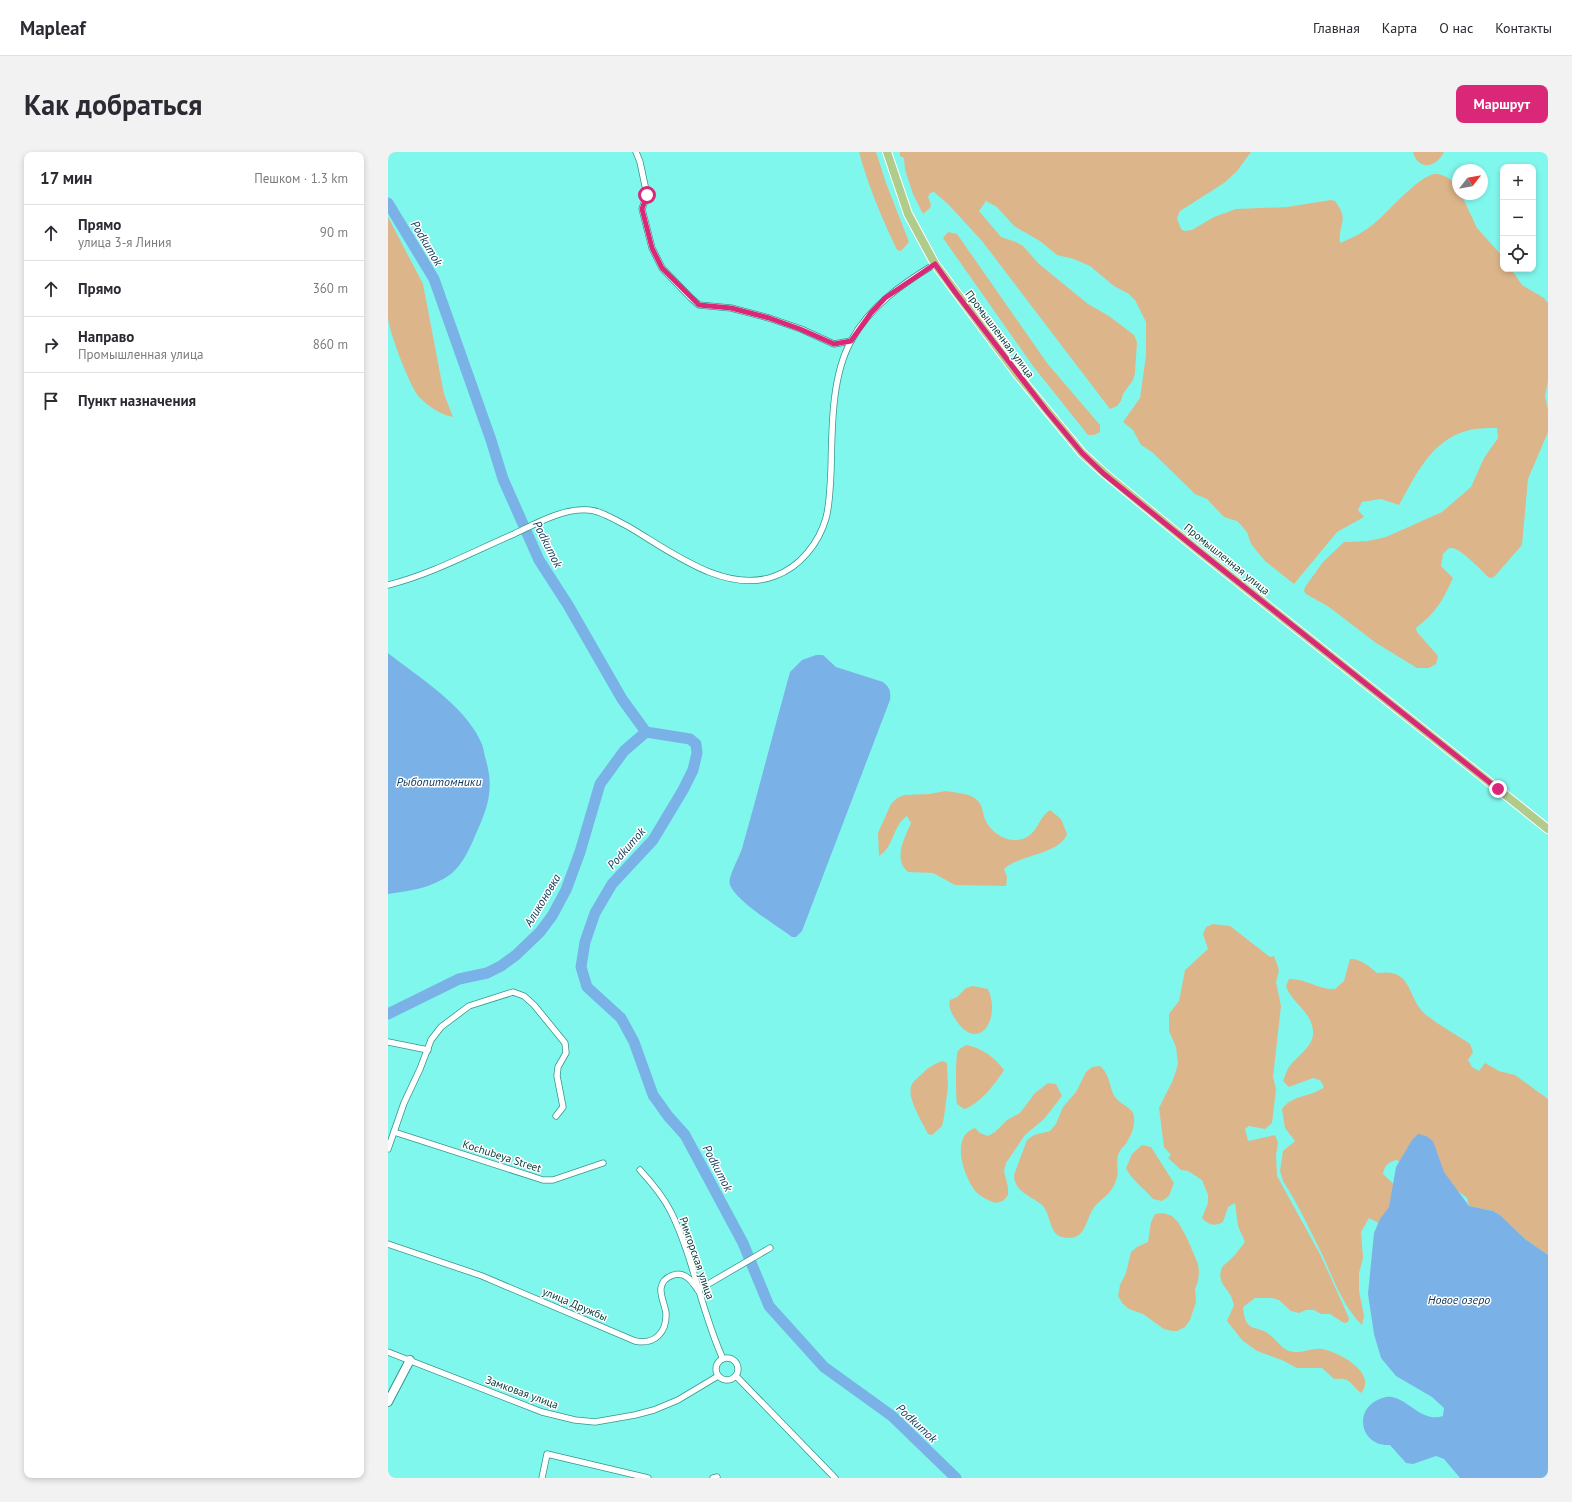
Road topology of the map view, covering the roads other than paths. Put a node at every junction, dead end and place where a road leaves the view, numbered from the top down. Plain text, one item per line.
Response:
1 (636, 152) edge
2 (887, 152) edge
3 (935, 264) junction
4 (851, 341) junction
5 (388, 585) edge
6 (1548, 829) edge
7 (388, 1042) edge
8 (428, 1050) junction
9 (556, 1116) dead end
10 (394, 1132) junction
11 (388, 1149) edge
12 (603, 1163) dead end
13 (640, 1170) dead end
14 (388, 1244) edge
15 (770, 1248) dead end
16 (698, 1290) junction
17 (388, 1352) edge
18 (723, 1359) junction
19 (410, 1360) junction
20 (718, 1376) junction
21 (736, 1376) junction
22 (388, 1402) edge
23 (542, 1478) edge
24 (648, 1478) edge
25 (835, 1478) edge

1 - 4 street
2 - 3 main road, Промышленная улица
3 - 4 street
3 - 6 main road, Промышленная улица
4 - 5 street
7 - 8 street
8 - 9 street
8 - 10 street
10 - 11 street
10 - 12 street, Kochubeya Street
13 - 16 street, Римгорская улица
14 - 16 street, улица Дружбы
15 - 16 street
16 - 18 street, Римгорская улица
17 - 19 street, Замковая улица
18 - 20 street
18 - 21 street
19 - 20 street, Замковая улица
19 - 22 street
20 - 21 street
21 - 25 street
23 - 24 street

